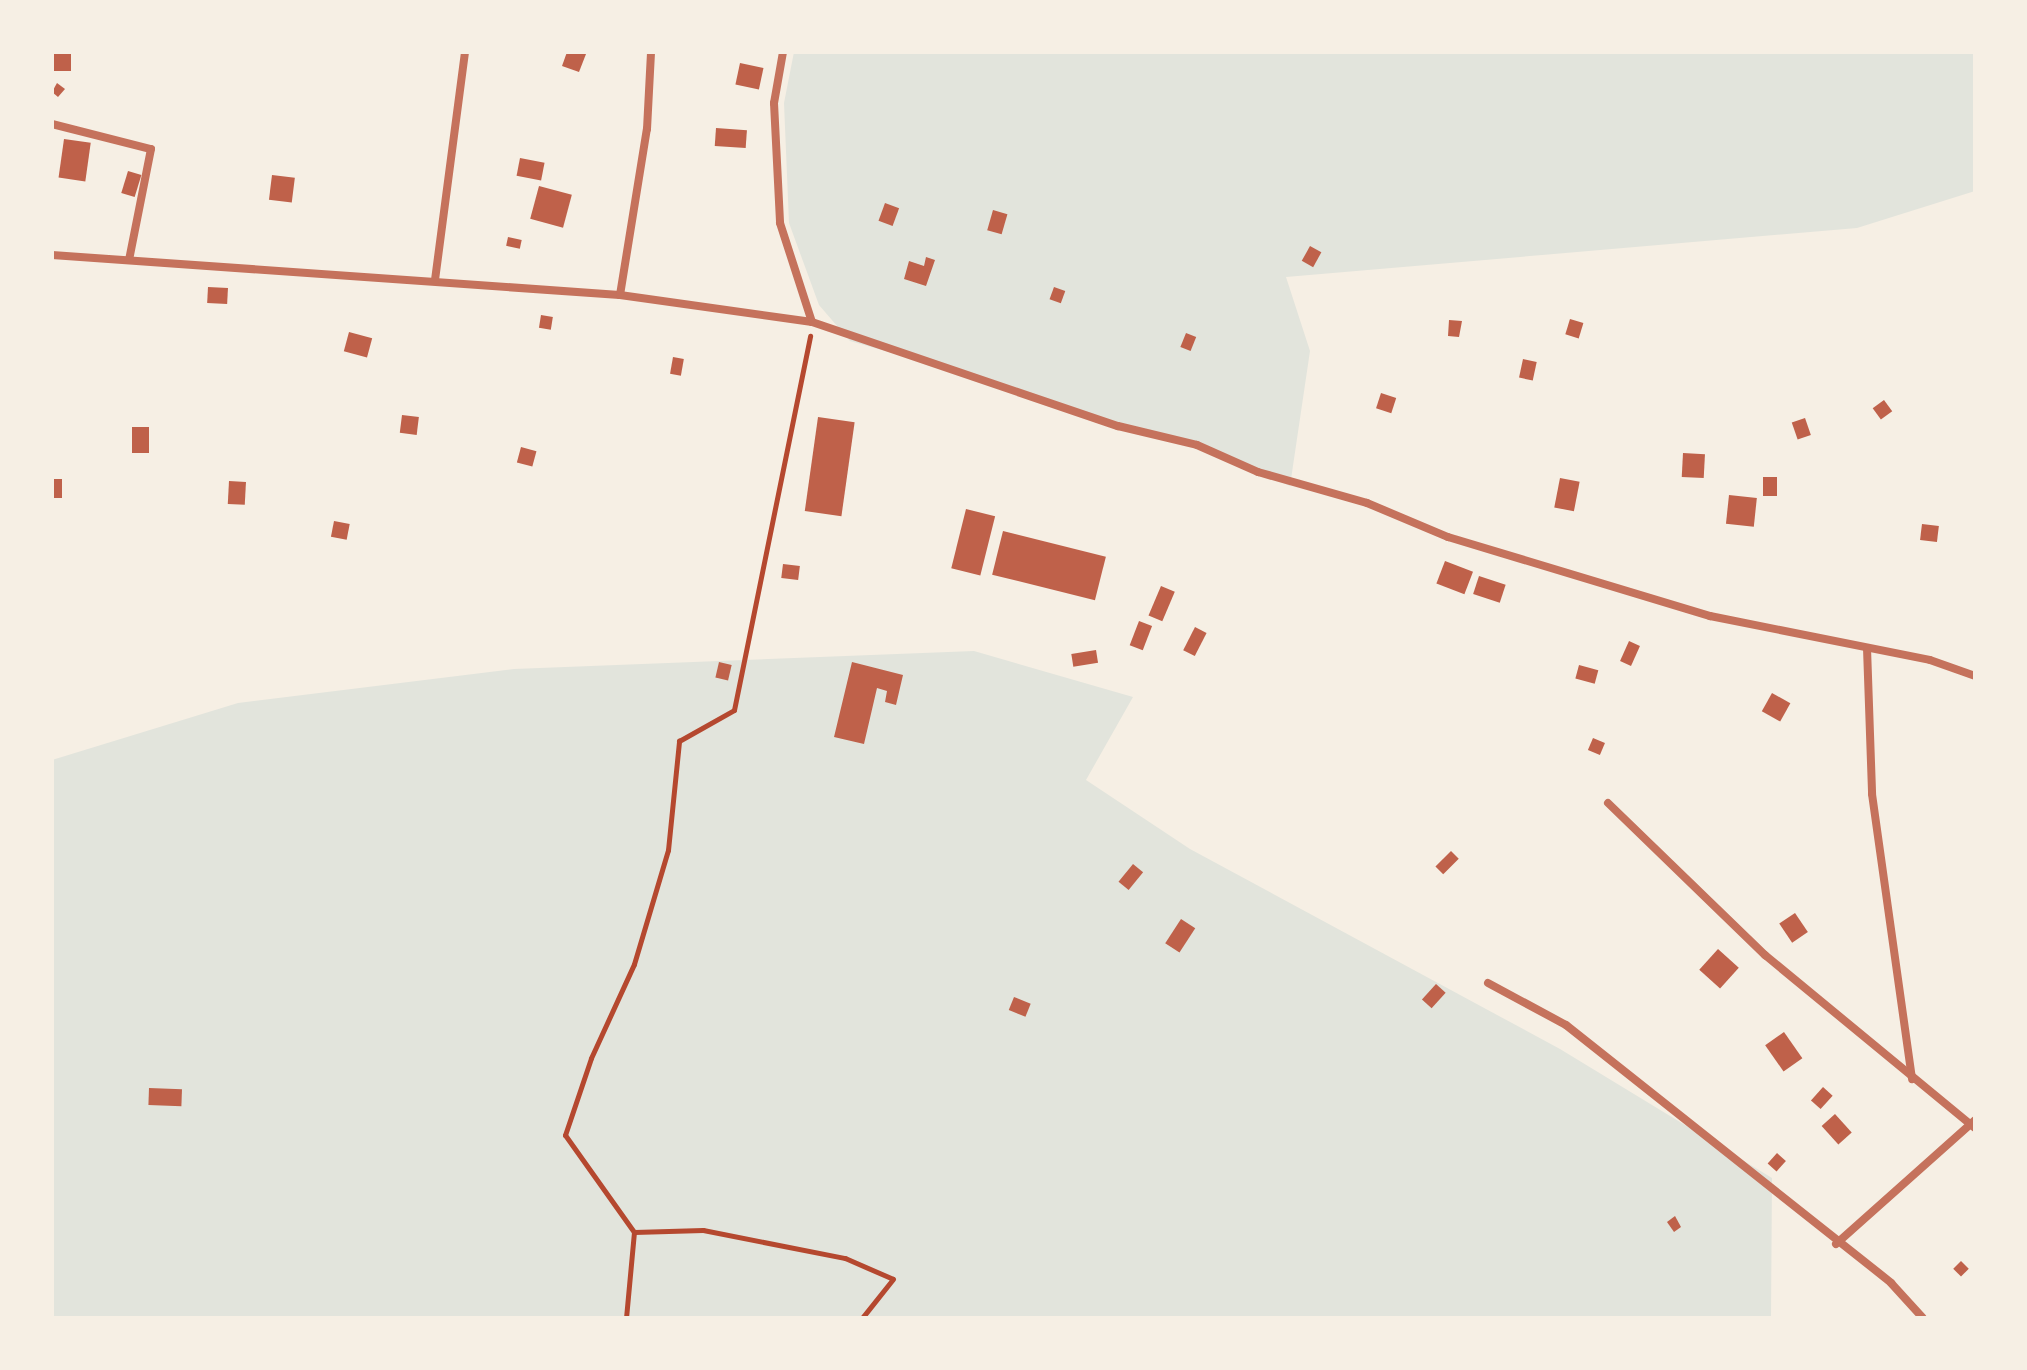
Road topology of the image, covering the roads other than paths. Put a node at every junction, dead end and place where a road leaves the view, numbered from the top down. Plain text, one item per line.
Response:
1 (465, 52) edge
2 (651, 52) edge
3 (783, 52) edge
4 (52, 124) edge
5 (52, 255) edge
6 (129, 260) junction
7 (435, 280) junction
8 (620, 295) junction
9 (812, 322) junction
10 (1867, 648) junction
11 (1975, 676) edge
12 (1608, 803) dead end
13 (1488, 983) dead end
14 (1912, 1079) junction
15 (1973, 1124) edge
16 (1836, 1244) junction
17 (1923, 1318) edge

1 - 7 street
2 - 8 street
3 - 9 street
4 - 6 street
5 - 6 street
6 - 7 street
7 - 8 street
8 - 9 street
9 - 10 street
10 - 11 street
10 - 14 street
12 - 14 street
13 - 16 street
14 - 15 street
15 - 16 street
16 - 17 street

